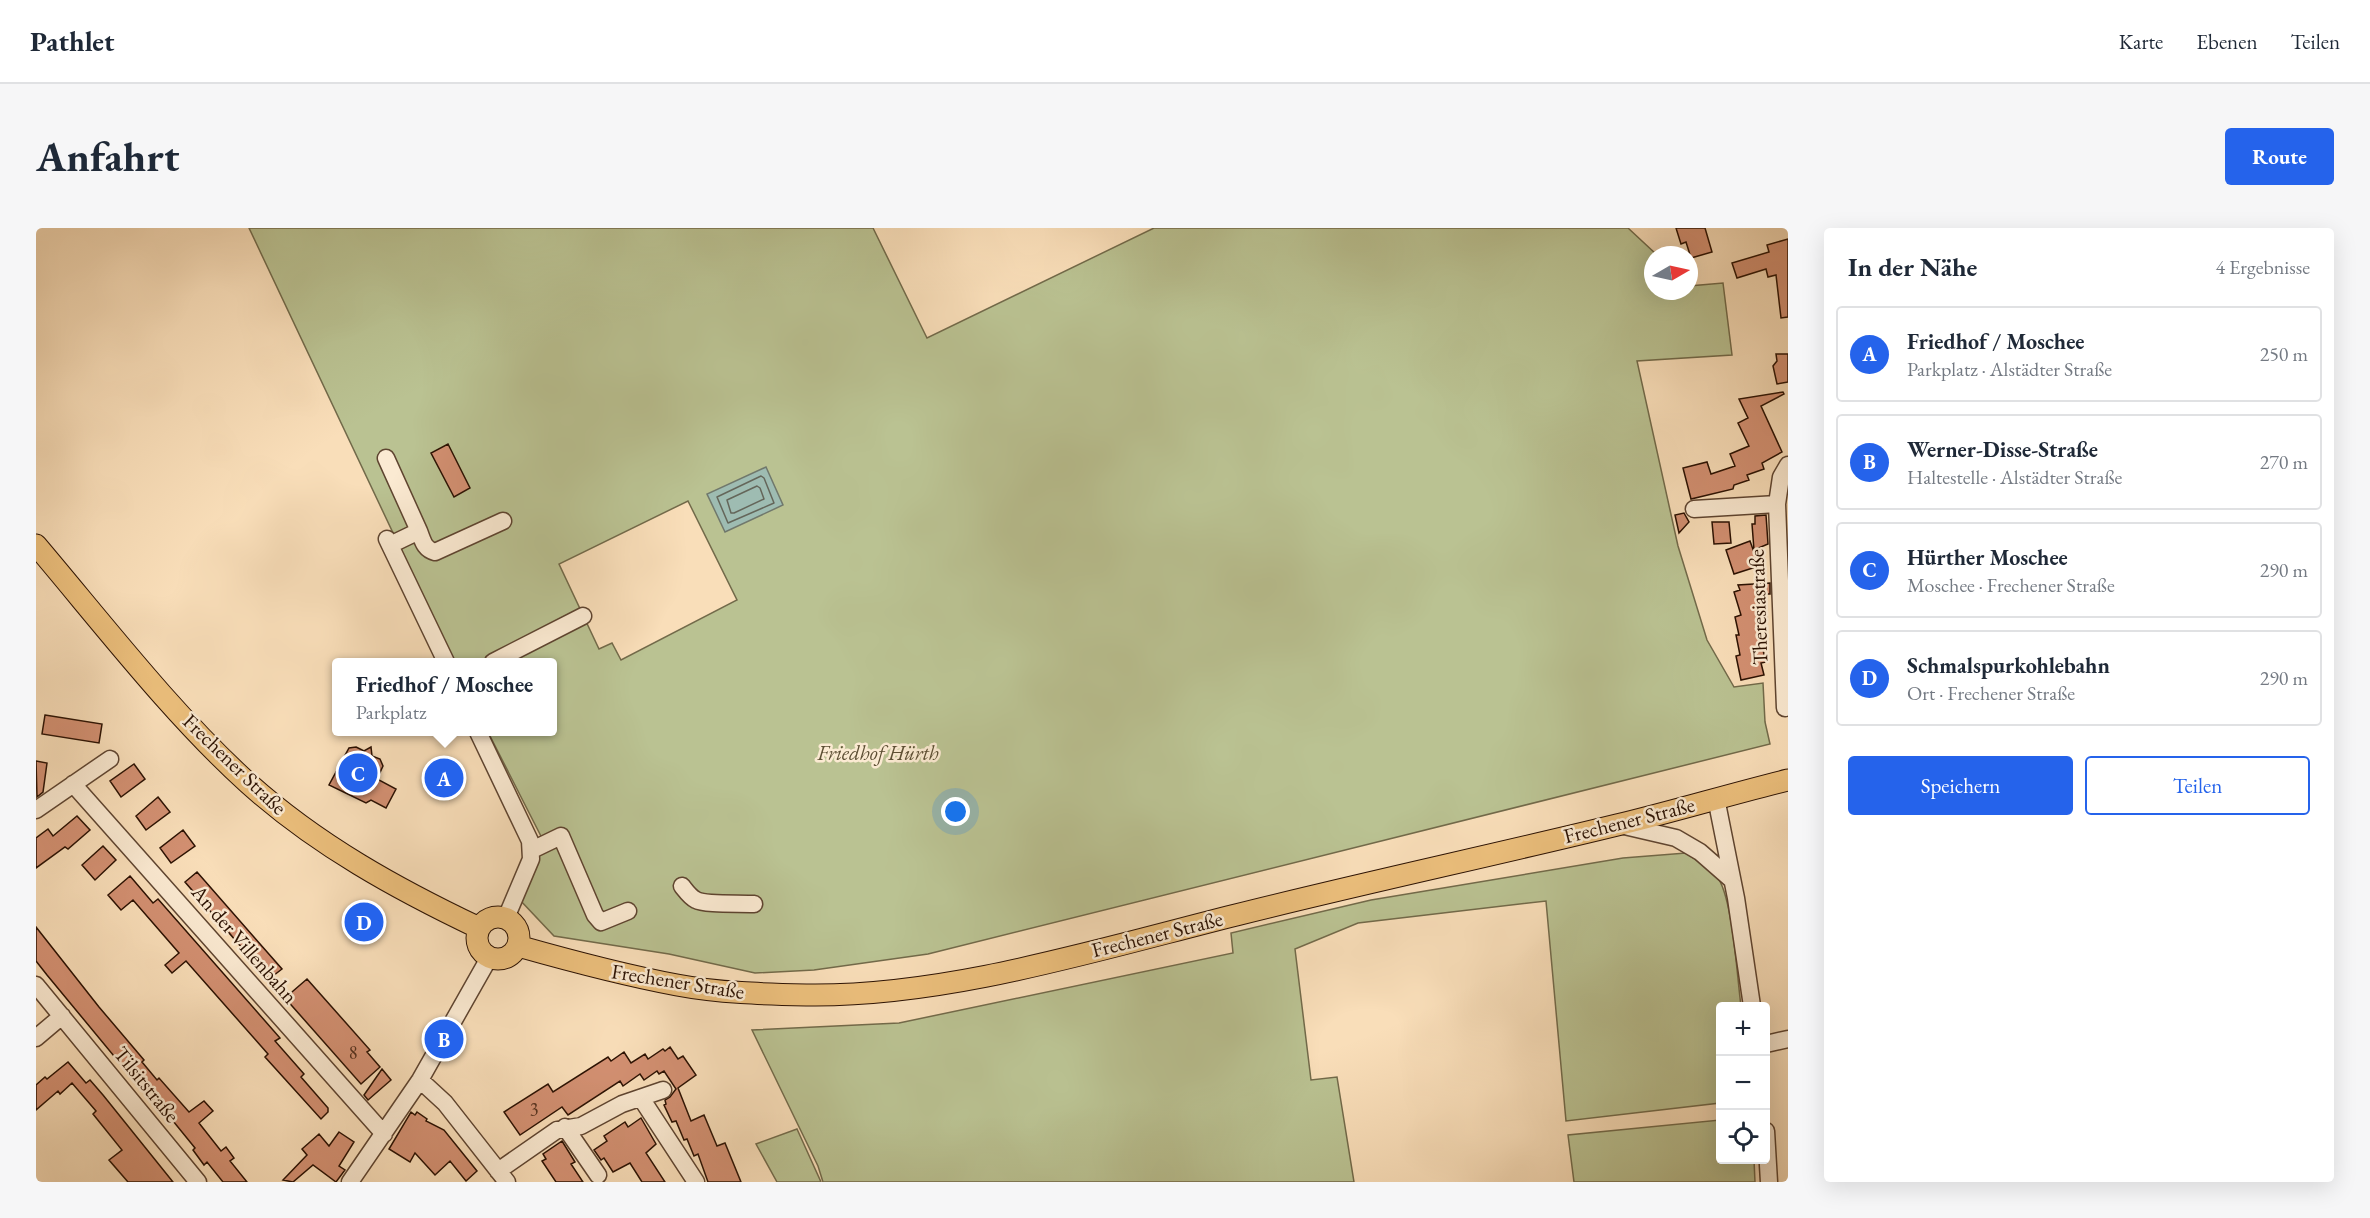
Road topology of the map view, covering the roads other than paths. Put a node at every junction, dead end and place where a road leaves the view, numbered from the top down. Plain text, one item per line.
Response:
1 (386, 458) dead end
2 (1788, 465) edge
3 (1776, 504) junction
4 (1694, 509) dead end
5 (503, 521) dead end
6 (419, 531) junction
7 (36, 545) edge
8 (583, 616) dead end
9 (444, 658) edge
10 (503, 658) edge
11 (1785, 708) dead end
12 (480, 741) edge
13 (110, 759) dead end
14 (1788, 780) edge
15 (74, 783) junction
16 (1716, 798) junction
17 (36, 810) edge
18 (1620, 825) junction
19 (532, 850) junction
20 (1732, 880) junction
21 (682, 886) dead end
22 (754, 904) dead end
23 (628, 911) dead end
24 (506, 918) junction
25 (479, 928) junction
26 (518, 946) junction
27 (489, 958) junction
28 (36, 985) edge
29 (1751, 1002) edge
30 (62, 1016) junction
31 (36, 1038) edge
32 (1788, 1039) edge
33 (1770, 1043) edge
34 (420, 1080) junction
35 (663, 1090) dead end
36 (641, 1098) junction
37 (565, 1127) junction
38 (384, 1134) junction
39 (1768, 1164) edge
40 (598, 1174) dead end
41 (502, 1176) edge
42 (198, 1182) edge
43 (350, 1182) edge
44 (696, 1182) edge
45 (1769, 1182) edge

1 - 6 street
2 - 3 street, Theresiastraße
3 - 4 street
3 - 11 street, Theresiastraße
5 - 6 street
6 - 9 street
7 - 25 main road, Frechener Straße
8 - 10 street
12 - 19 street
13 - 15 street
14 - 16 main road, Frechener Straße
15 - 17 street
15 - 38 street, An der Villenbahn
16 - 18 main road, Frechener Straße
16 - 20 street
18 - 20 street
18 - 26 main road, Frechener Straße
19 - 23 street
19 - 24 street
20 - 29 street
21 - 22 street
24 - 25 main road
24 - 26 main road
25 - 27 main road
26 - 27 main road
27 - 34 street
28 - 30 street, Tilsitstraße
30 - 31 street
30 - 42 street, Tilsitstraße
32 - 33 street
34 - 38 street
34 - 41 street
35 - 36 street
36 - 37 street
36 - 44 street
37 - 40 street
37 - 41 street
38 - 43 street
39 - 45 street

